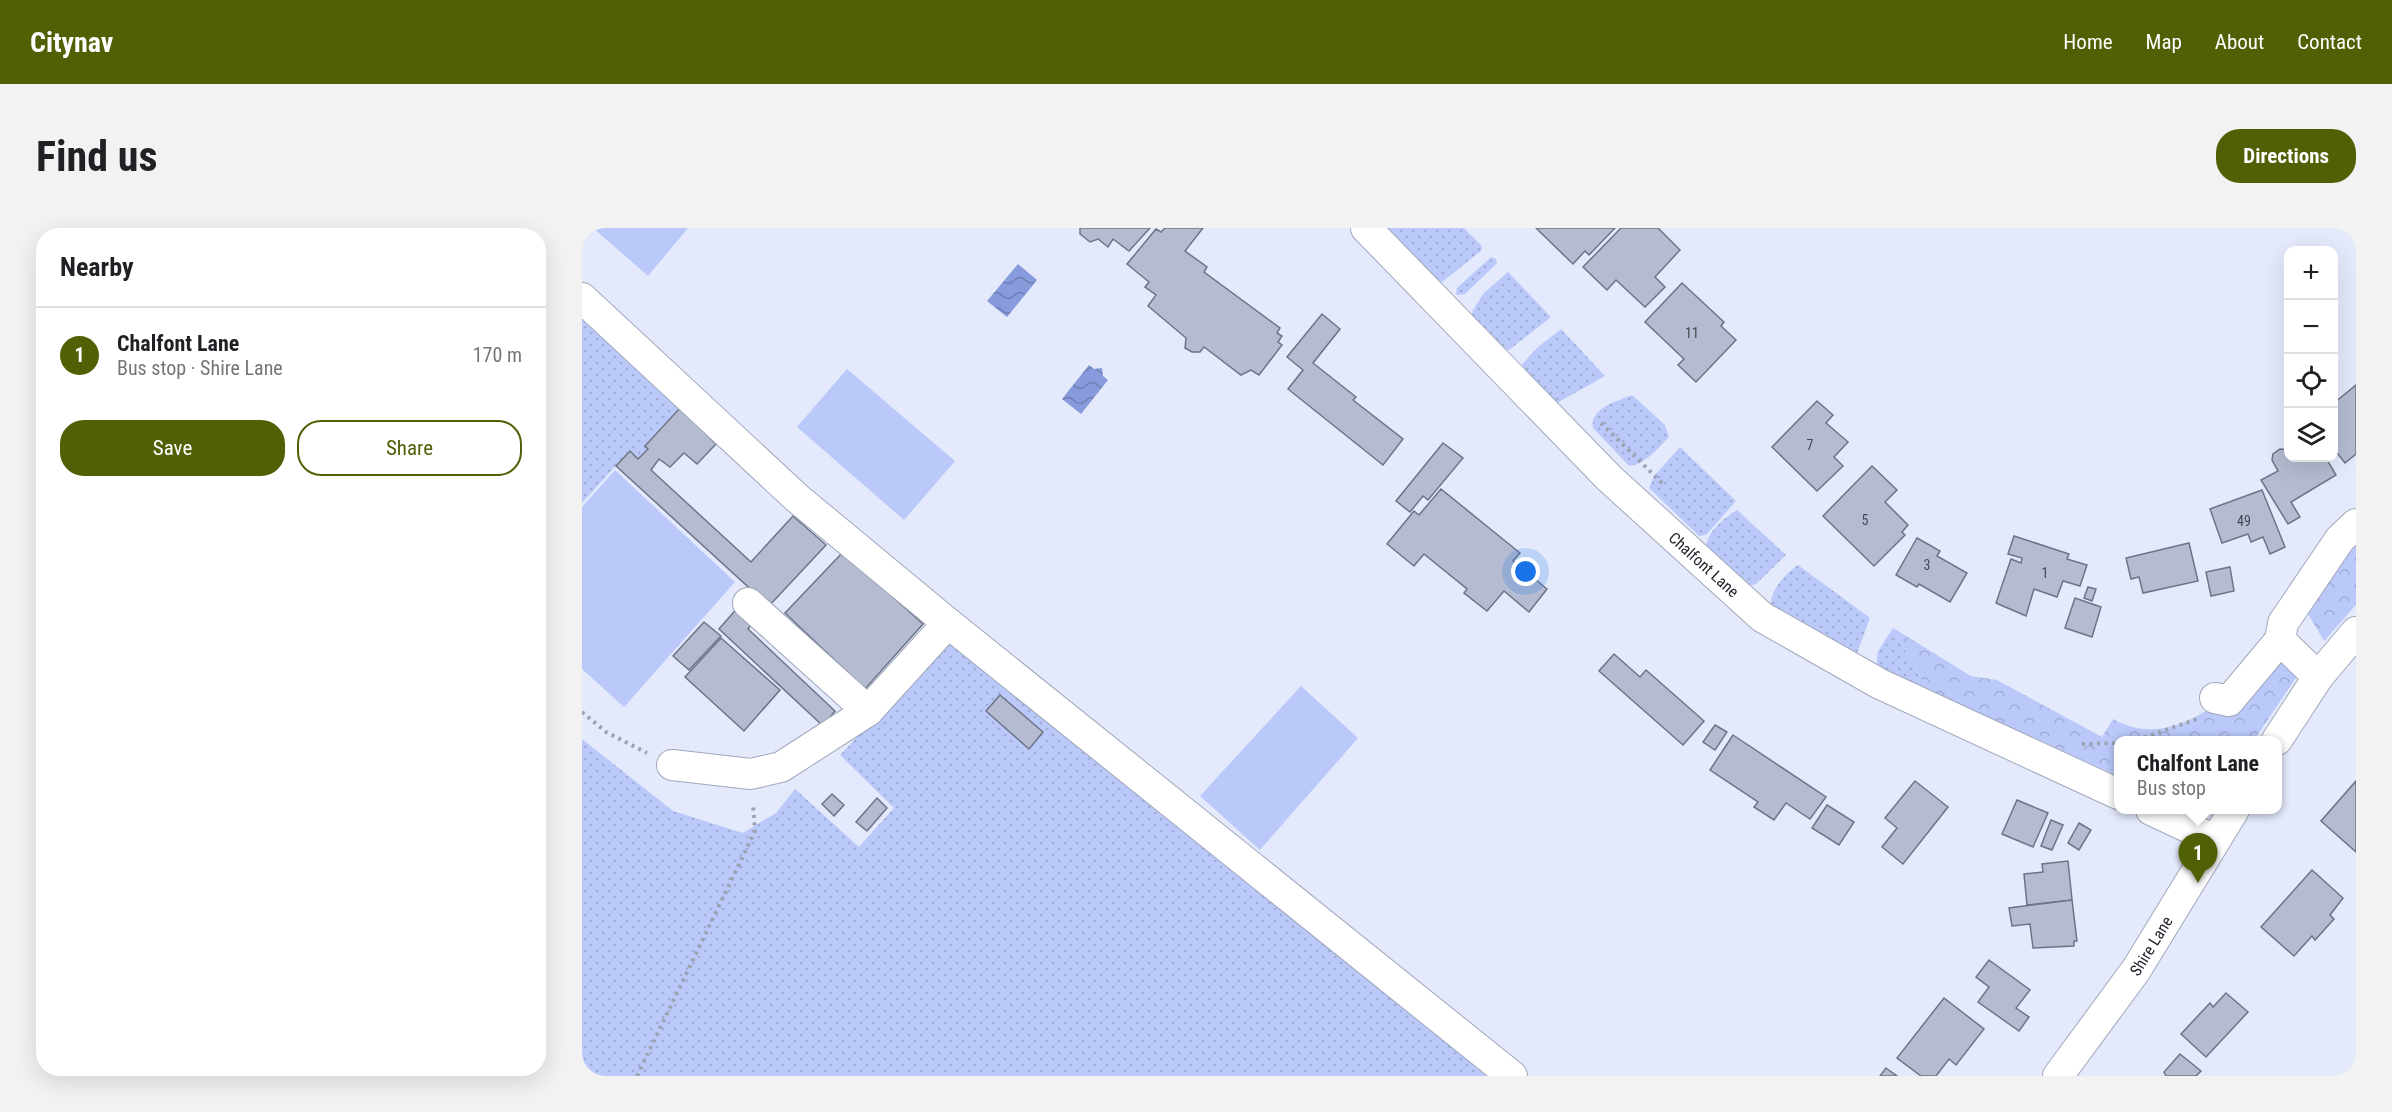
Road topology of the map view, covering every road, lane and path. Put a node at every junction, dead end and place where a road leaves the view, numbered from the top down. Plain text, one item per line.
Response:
1 (1366, 228) edge
2 (582, 298) edge
3 (1599, 421) dead end
4 (1664, 485) dead end
5 (2356, 524) edge
6 (748, 603) dead end
7 (948, 623) junction
8 (2356, 632) edge
9 (2280, 640) junction
10 (2318, 677) junction
11 (2222, 700) joint
12 (868, 711) junction
13 (582, 712) edge
14 (2152, 736) edge
15 (2280, 736) edge
16 (672, 765) joint
17 (751, 774) junction
18 (2114, 792) edge
19 (2160, 814) edge
20 (2231, 814) edge
21 (2215, 840) junction
22 (637, 1076) edge
23 (1512, 1076) edge
24 (2058, 1076) edge

1 - 18 street, Chalfont Lane
2 - 7 street
3 - 4 path
5 - 9 street
6 - 12 street
7 - 12 street
7 - 23 street
8 - 10 street
9 - 10 street
9 - 11 street
10 - 15 street
11 - 14 path
12 - 17 street
13 - 16 path
16 - 17 street
17 - 22 path
19 - 21 street
20 - 21 street, Shire Lane
21 - 24 street, Shire Lane

